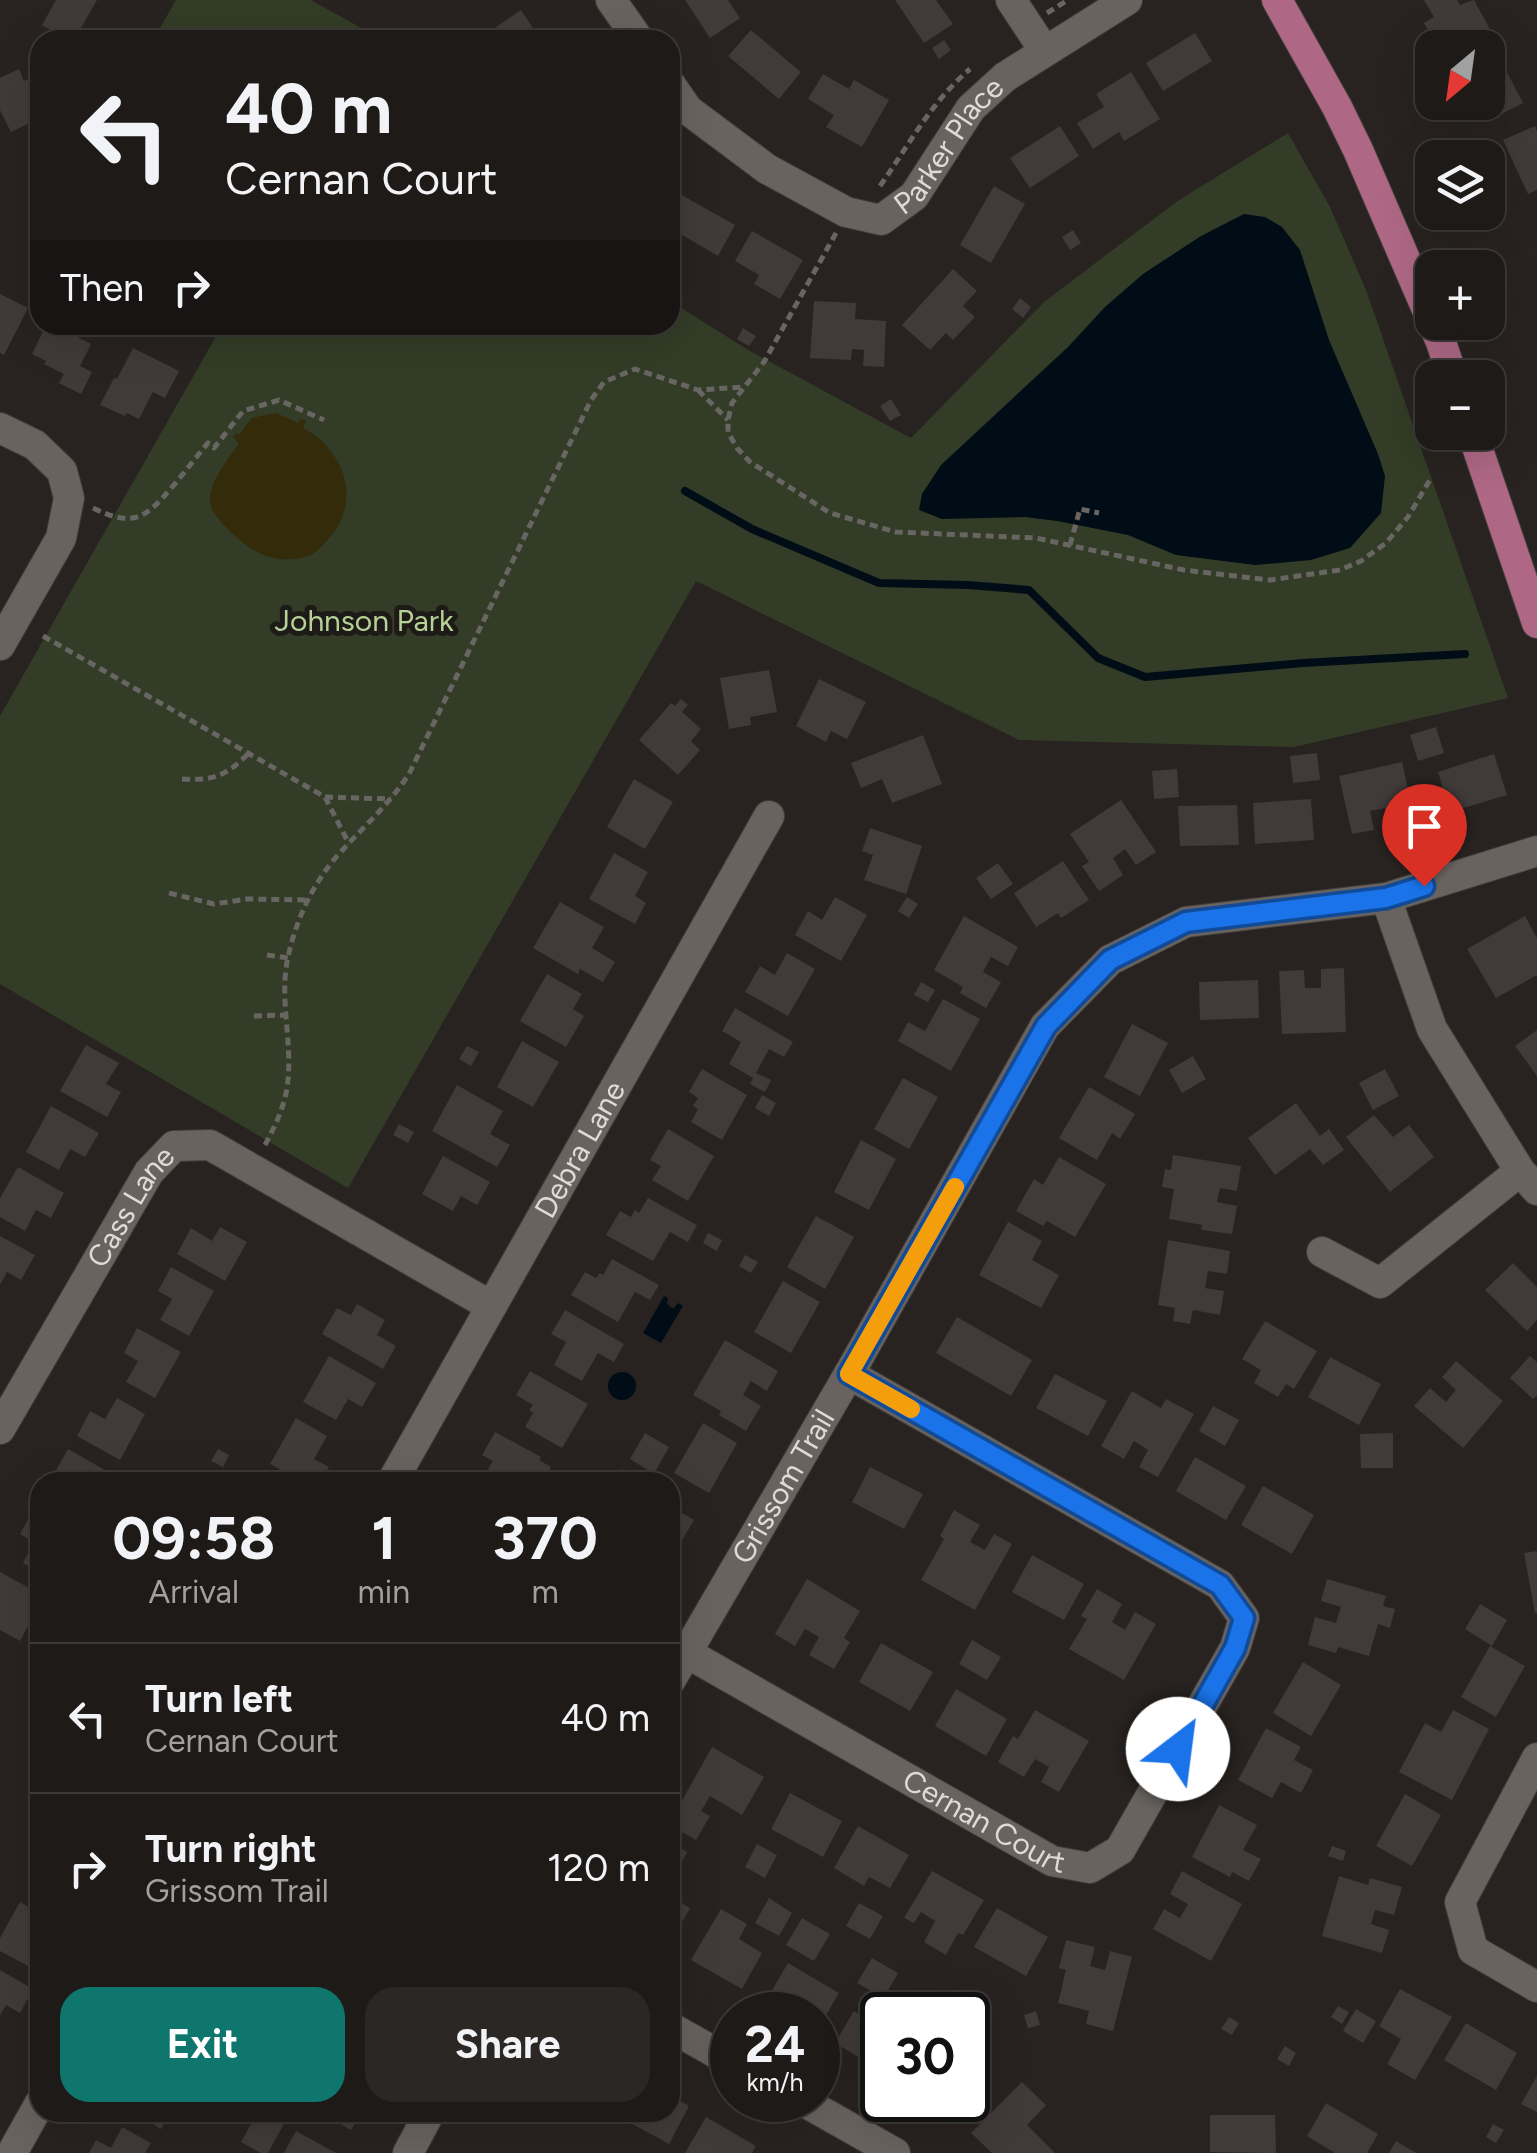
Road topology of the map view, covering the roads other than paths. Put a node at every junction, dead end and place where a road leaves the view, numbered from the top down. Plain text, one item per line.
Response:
1 (611, 0) edge
2 (1128, 0) edge
3 (1278, 0) edge
4 (1027, 25) edge
5 (632, 30) edge
6 (680, 98) edge
7 (1447, 360) edge
8 (0, 428) edge
9 (1478, 450) edge
10 (1537, 623) edge
11 (0, 645) edge
12 (769, 816) dead end
13 (1537, 851) edge
14 (1386, 898) junction
15 (1528, 1180) edge
16 (1322, 1252) dead end
17 (491, 1306) junction
18 (849, 1374) junction
19 (0, 1429) edge
20 (398, 1472) edge
21 (686, 1653) junction
22 (680, 1664) edge
23 (1537, 1758) edge
24 (1537, 1987) edge
25 (680, 2033) edge
26 (710, 2050) edge
27 (30, 2121) edge
28 (425, 2122) edge
29 (840, 2122) edge
30 (12, 2153) edge
31 (408, 2153) edge
32 (895, 2153) edge

1 - 5 street
2 - 4 street, Parker Place
3 - 7 main road
4 - 6 street, Parker Place
8 - 11 street
9 - 10 main road
12 - 17 street, Debra Lane
13 - 14 street, Grissom Trail
14 - 15 street
14 - 18 street, Grissom Trail
15 - 16 street
17 - 19 street, Cass Lane
17 - 20 street, Debra Lane
18 - 21 street, Grissom Trail
18 - 21 street, Cernan Court
21 - 22 street, Grissom Trail
23 - 24 street
25 - 26 street
27 - 30 street
28 - 31 street
29 - 32 street

